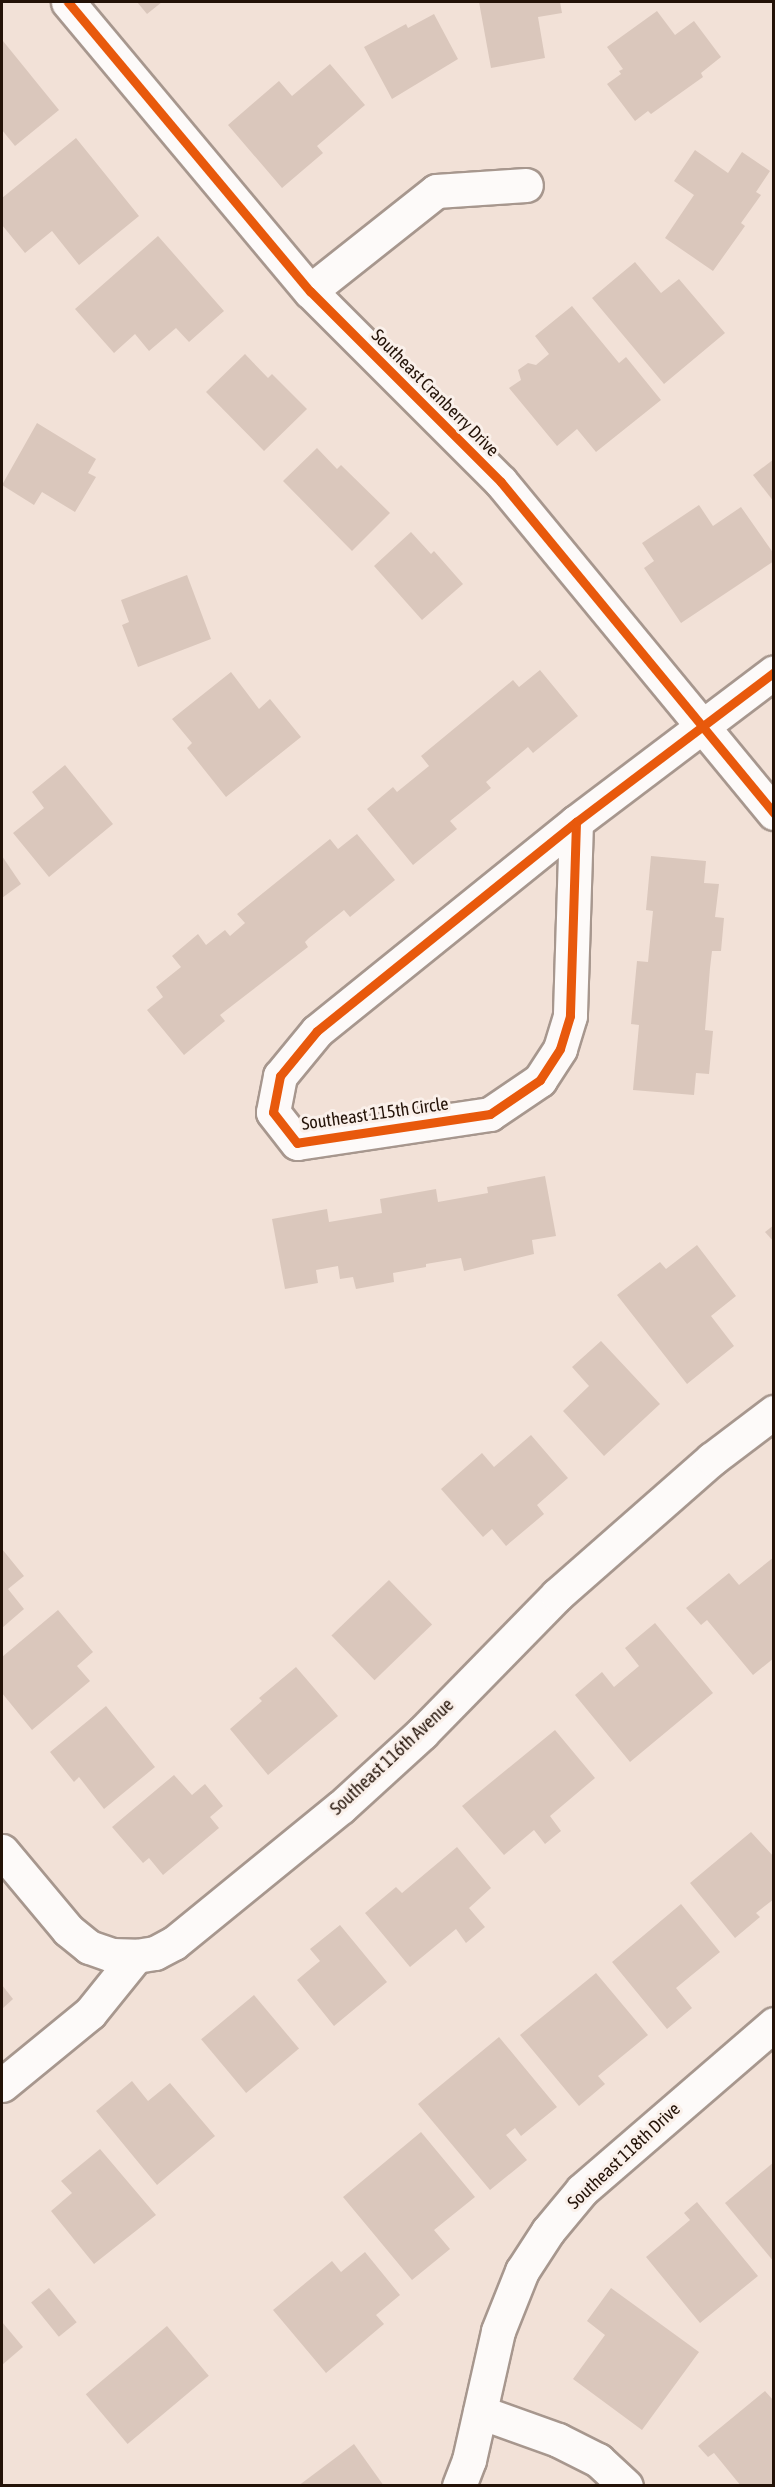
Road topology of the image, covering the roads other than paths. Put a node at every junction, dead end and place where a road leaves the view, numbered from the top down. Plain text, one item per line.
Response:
1 (68, 2) edge
2 (526, 184) dead end
3 (310, 291) junction
4 (774, 672) edge
5 (702, 726) junction
6 (774, 813) edge
7 (576, 822) junction
8 (774, 1412) edge
9 (2, 1851) edge
10 (136, 1956) junction
11 (774, 2024) edge
12 (2, 2085) edge
13 (480, 2412) junction
14 (459, 2486) edge
15 (626, 2486) edge

1 - 3 street, Southeast Cranberry Drive
2 - 3 street
3 - 5 street, Southeast Cranberry Drive
4 - 5 street, Southeast 115th Circle
5 - 6 street, Southeast Cranberry Drive
5 - 7 street, Southeast 115th Circle
7 - 7 street, Southeast 115th Circle
8 - 10 street, Southeast 116th Avenue
9 - 10 street
10 - 12 street
11 - 13 street, Southeast 118th Drive
13 - 14 street, Southeast 118th Drive
13 - 15 street

